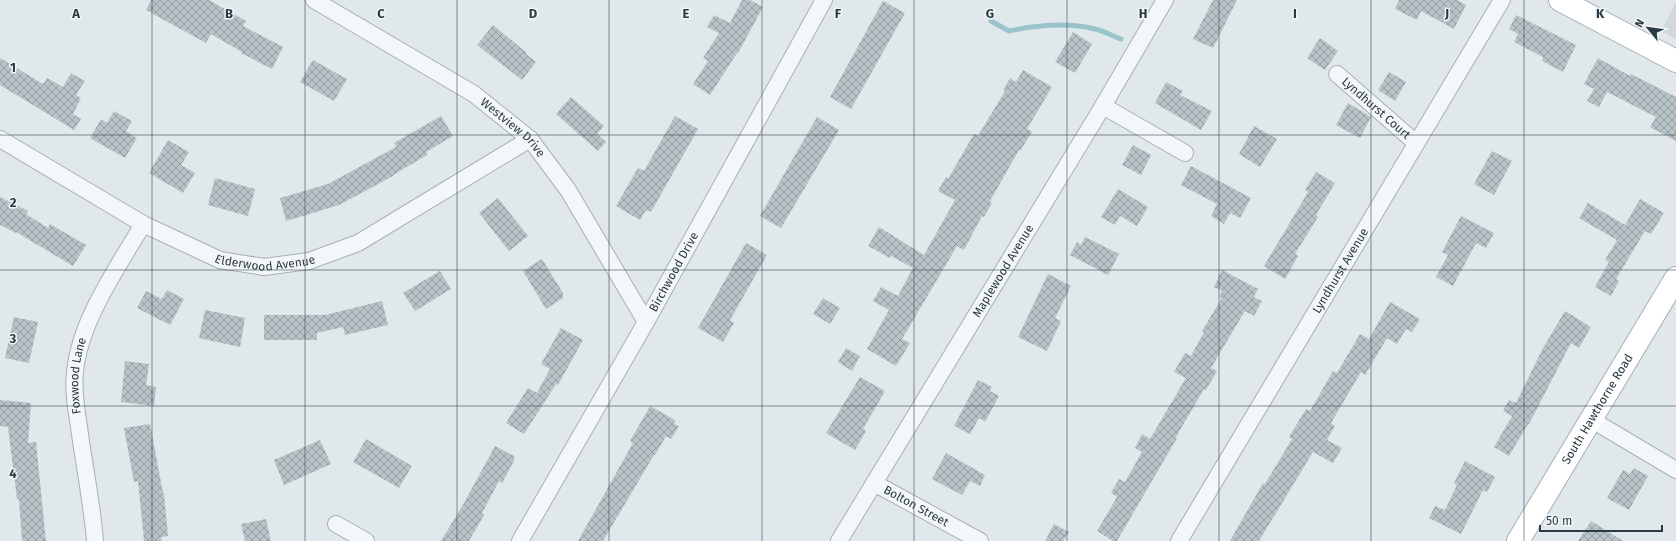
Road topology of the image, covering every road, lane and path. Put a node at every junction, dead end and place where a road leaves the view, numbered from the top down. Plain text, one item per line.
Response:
1 (314, 0) edge
2 (824, 0) edge
3 (1165, 0) edge
4 (1502, 0) edge
5 (1560, 0) edge
6 (331, 4) edge
7 (1676, 61) edge
8 (1337, 74) dead end
9 (1102, 106) junction
10 (0, 139) edge
11 (530, 139) junction
12 (1416, 143) junction
13 (1185, 153) dead end
14 (143, 224) junction
15 (1676, 278) edge
16 (646, 322) junction
17 (1592, 420) junction
18 (1676, 470) edge
19 (874, 483) junction
20 (336, 524) dead end
21 (95, 541) edge
22 (366, 541) edge
23 (520, 541) edge
24 (839, 541) edge
25 (980, 541) edge
26 (1179, 541) edge
27 (1518, 541) edge

1 - 6 street, Westview Drive
2 - 16 street, Birchwood Drive
3 - 9 street, Maplewood Avenue
4 - 12 street, Lyndhurst Avenue
5 - 7 main road
6 - 11 street, Westview Drive
8 - 12 street, Lyndhurst Court
9 - 13 street
9 - 19 street, Maplewood Avenue
10 - 14 street, Elderwood Avenue
11 - 14 street, Elderwood Avenue
11 - 16 street, Westview Drive
12 - 26 street, Lyndhurst Avenue
14 - 21 street, Foxwood Lane
15 - 17 main road, South Hawthorne Road
16 - 23 street, Birchwood Drive
17 - 18 street
17 - 27 main road, South Hawthorne Road
19 - 24 street, Maplewood Avenue
19 - 25 street, Bolton Street
20 - 22 street

